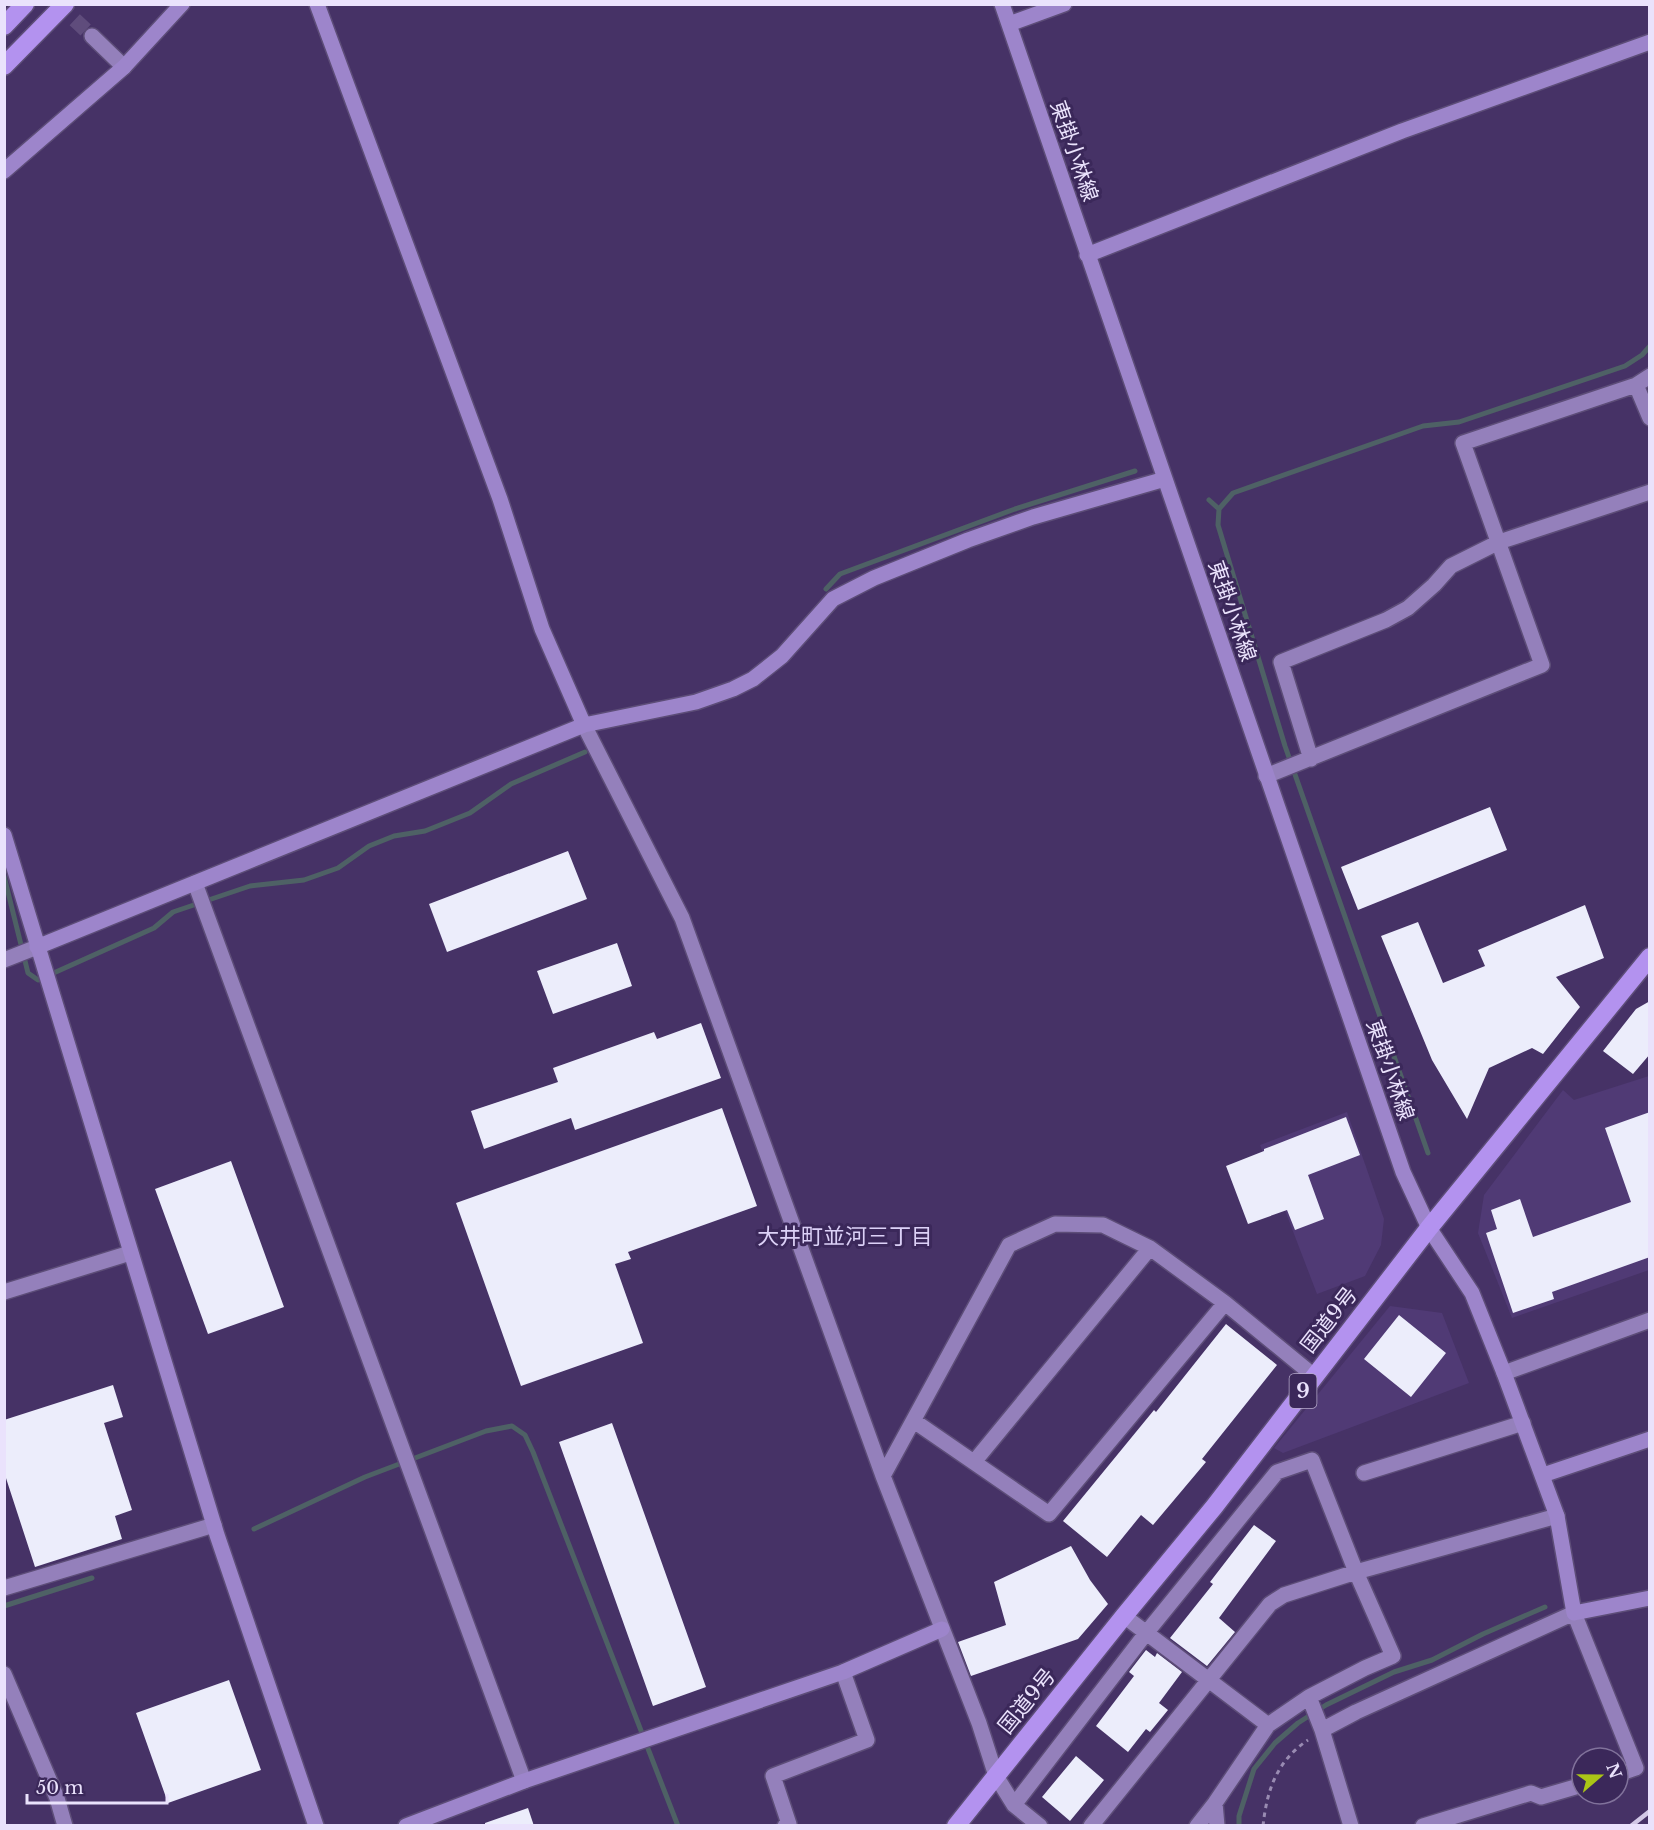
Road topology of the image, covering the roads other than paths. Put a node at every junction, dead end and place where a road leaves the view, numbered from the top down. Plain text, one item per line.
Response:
1 (25, 4) edge
2 (65, 4) edge
3 (182, 4) edge
4 (317, 4) edge
5 (1002, 4) edge
6 (1064, 4) edge
7 (1009, 24) junction
8 (4, 26) edge
9 (92, 36) tunnel mouth
10 (1650, 42) edge
11 (4, 66) edge
12 (124, 67) junction
13 (4, 171) edge
14 (1087, 255) junction
15 (1650, 376) edge
16 (1636, 385) junction
17 (1650, 418) edge
18 (1165, 479) junction
19 (1650, 492) edge
20 (1499, 543) junction
21 (584, 725) junction
22 (1311, 759) junction
23 (1266, 776) junction
24 (4, 835) edge
25 (195, 883) junction
26 (37, 947) junction
27 (1650, 957) edge
28 (4, 960) edge
29 (1430, 1228) junction
30 (1150, 1248) junction
31 (130, 1253) junction
32 (4, 1292) edge
33 (1225, 1303) junction
34 (1650, 1320) edge
35 (1504, 1373) junction
36 (1314, 1376) junction
37 (914, 1421) junction
38 (1523, 1423) junction
39 (1650, 1439) edge
40 (974, 1462) junction
41 (1364, 1473) dead end
42 (1543, 1475) junction
43 (883, 1476) junction
44 (1557, 1516) junction
45 (214, 1525) junction
46 (1356, 1572) junction
47 (4, 1588) edge
48 (1650, 1598) edge
49 (1574, 1613) junction
50 (1124, 1616) junction
51 (942, 1629) junction
52 (1147, 1632) junction
53 (843, 1672) junction
54 (4, 1674) edge
55 (1210, 1681) junction
56 (1309, 1697) junction
57 (1268, 1725) junction
58 (1322, 1730) junction
59 (1627, 1746) edge
60 (1630, 1753) edge
61 (1630, 1770) edge
62 (996, 1776) junction
63 (524, 1781) junction
64 (1570, 1789) edge
65 (1215, 1803) junction
66 (1014, 1805) junction
67 (65, 1826) edge
68 (316, 1826) edge
69 (406, 1826) edge
70 (785, 1826) edge
71 (956, 1826) edge
72 (1040, 1826) edge
73 (1091, 1826) edge
74 (1197, 1826) edge
75 (1217, 1826) edge
76 (1351, 1826) edge
77 (1423, 1826) edge

1 - 8 highway
2 - 11 highway
3 - 12 street
4 - 21 street
5 - 7 street, 東掛小林線
6 - 7 street
7 - 14 street, 東掛小林線
9 - 12 street
10 - 14 street
12 - 13 street
14 - 18 street, 東掛小林線
15 - 16 street
16 - 17 street
16 - 20 street
18 - 21 street
18 - 23 street, 東掛小林線
19 - 20 street
20 - 22 street
20 - 22 street
21 - 25 street
21 - 43 street
22 - 23 street
23 - 29 street, 東掛小林線
24 - 26 street
25 - 26 street
25 - 63 street
26 - 28 street
26 - 31 street
27 - 29 highway, 国道9号 / 9
29 - 35 street, 東掛小林線
29 - 36 highway, 国道9号 / 9
30 - 33 street
30 - 37 street
30 - 40 street
31 - 32 street
31 - 45 street
33 - 36 street
33 - 40 street
34 - 35 street
35 - 38 street, 東掛小林線
36 - 50 highway, 国道9号 / 9
37 - 40 street
37 - 43 street
38 - 41 street
38 - 42 street, 東掛小林線
39 - 42 street
42 - 44 street, 東掛小林線
43 - 51 street
44 - 46 street
44 - 49 street, 東掛小林線
45 - 47 street
45 - 68 street
46 - 52 street
46 - 55 street
46 - 56 street
48 - 49 street
49 - 58 street
49 - 59 street
50 - 52 street
50 - 62 highway, 国道9号 / 9
51 - 53 street
51 - 62 street
52 - 55 street
52 - 66 street
53 - 63 street
53 - 70 street
54 - 67 street
55 - 57 street
55 - 73 street
56 - 57 street
56 - 58 street
57 - 65 street
58 - 76 street
60 - 61 street
62 - 66 street
62 - 71 highway, 国道9号 / 9
63 - 69 street
64 - 77 street
65 - 74 street
65 - 75 street
66 - 72 street

